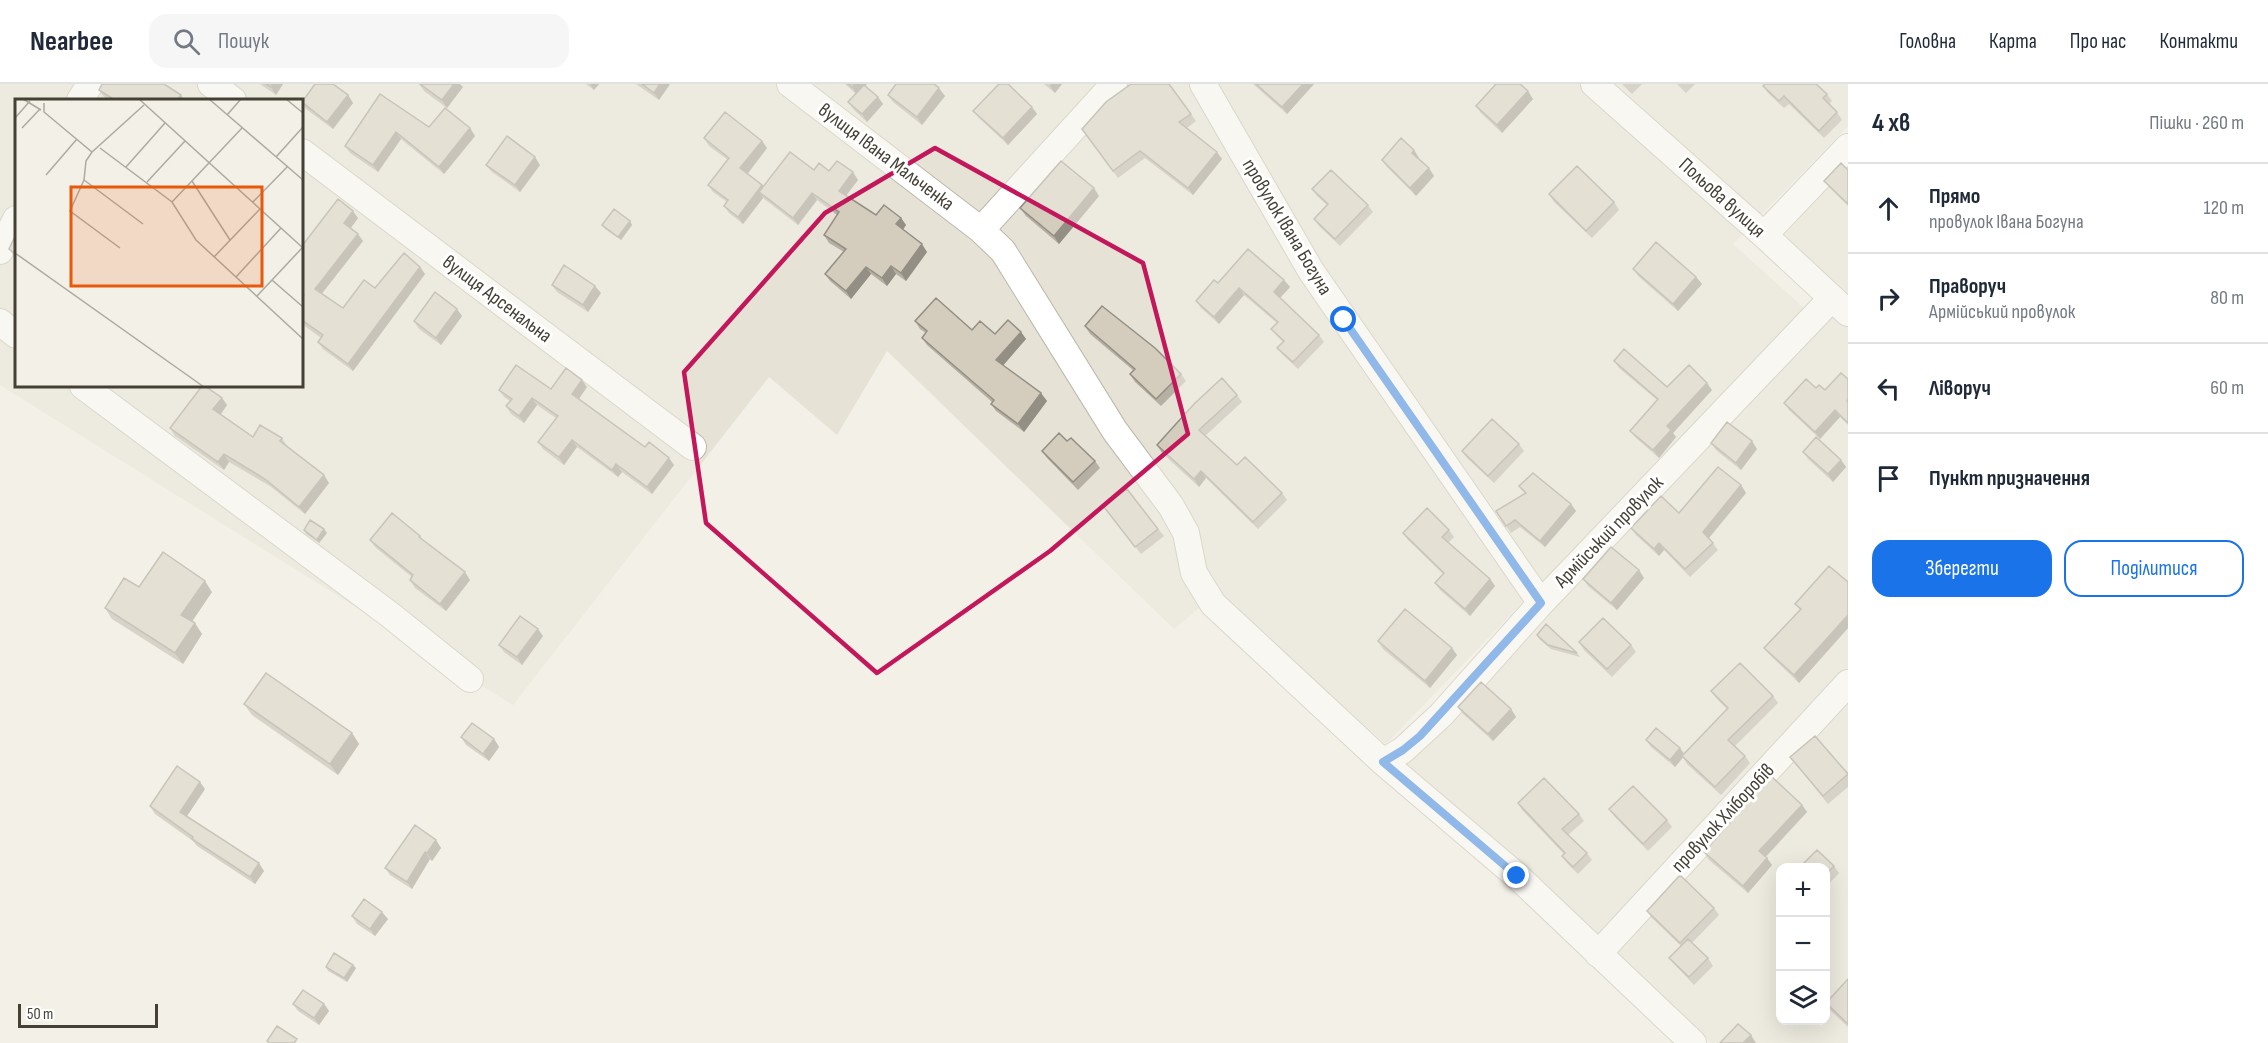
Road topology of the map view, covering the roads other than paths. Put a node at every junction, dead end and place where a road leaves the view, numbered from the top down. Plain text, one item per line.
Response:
1 (90, 84) edge
2 (211, 84) edge
3 (790, 84) edge
4 (1114, 84) edge
5 (1203, 84) edge
6 (1594, 84) edge
7 (81, 99) edge
8 (232, 99) edge
9 (1848, 147) edge
10 (303, 153) edge
11 (15, 221) edge
12 (981, 230) junction
13 (1764, 235) junction
14 (0, 251) edge
15 (1840, 306) edge
16 (0, 322) edge
17 (15, 334) edge
18 (84, 387) edge
19 (693, 447) dead end
20 (1541, 603) junction
21 (470, 680) dead end
22 (1848, 683) edge
23 (1383, 762) junction
24 (1598, 954) junction
25 (1693, 1043) edge

1 - 7 street
2 - 8 street
3 - 12 street, вулиця Івана Мальченка
4 - 12 street
5 - 20 street, провулок Івана Богуна
6 - 13 street, Польова вулиця
9 - 13 street
10 - 19 street, вулиця Арсенальна
11 - 14 street
12 - 23 street, вулиця Івана Мальченка
13 - 15 street, Польова вулиця
15 - 20 street, Армійський провулок
16 - 17 street
18 - 21 street
20 - 23 street, Армійський провулок
22 - 24 street, провулок Хліборобів
23 - 24 street, вулиця Івана Мальченка
24 - 25 street, вулиця Івана Мальченка

